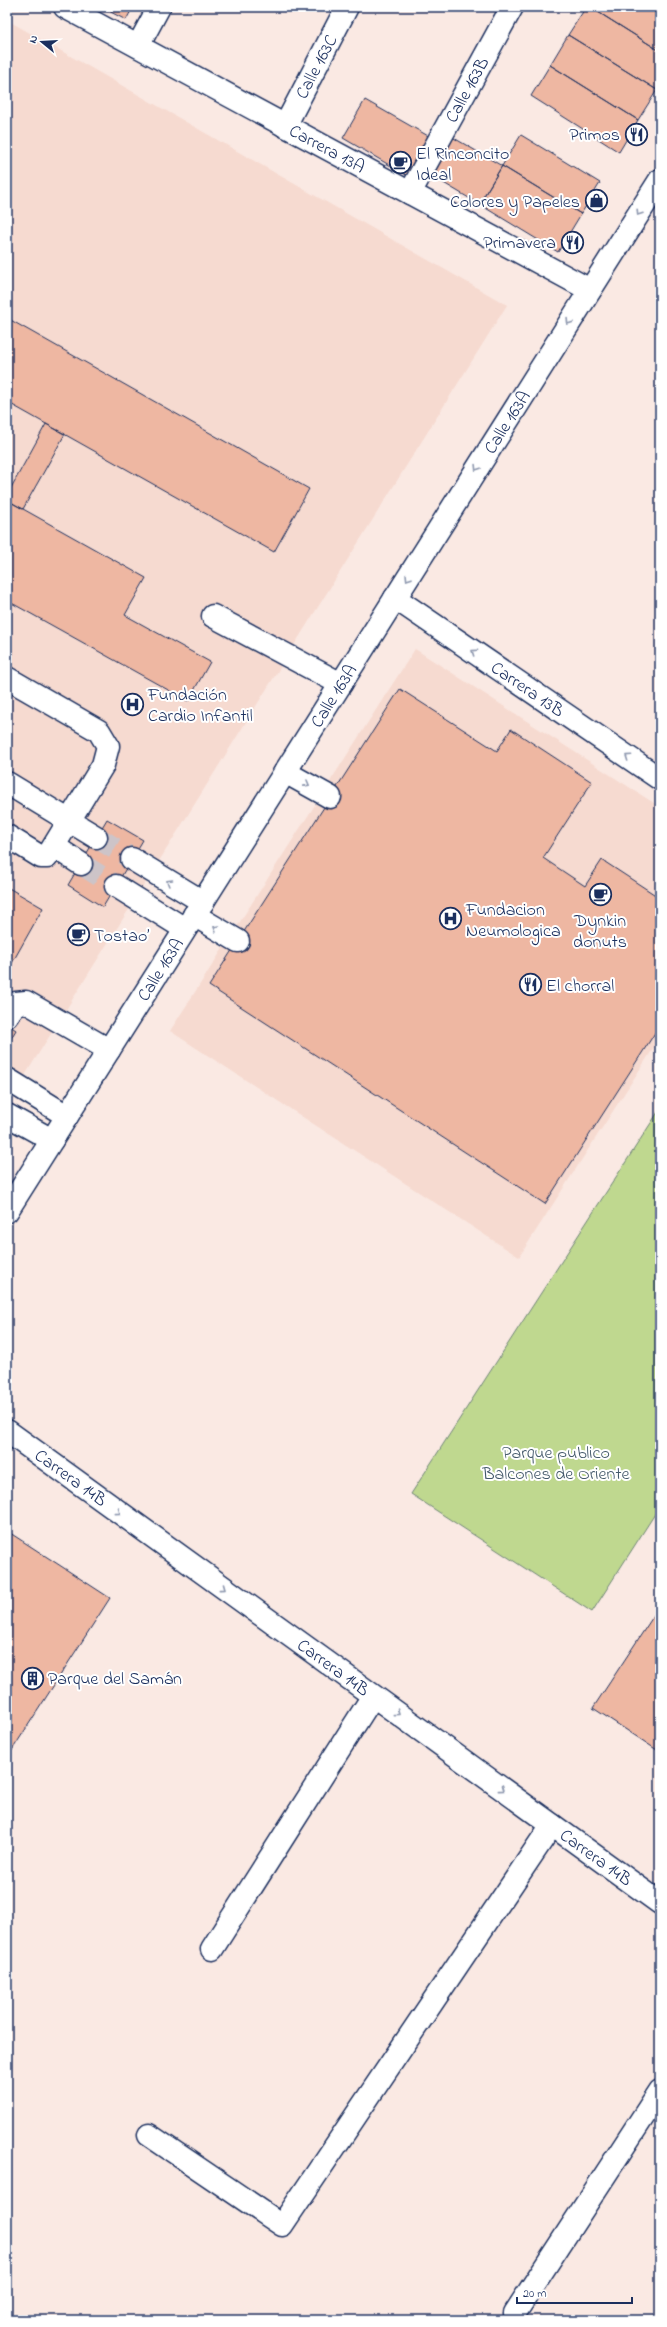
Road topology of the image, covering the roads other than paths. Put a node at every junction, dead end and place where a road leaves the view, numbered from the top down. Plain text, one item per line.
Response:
1 (65, 7) edge
2 (159, 7) edge
3 (348, 7) edge
4 (512, 7) edge
5 (138, 46) junction
6 (285, 126) junction
7 (660, 180) edge
8 (410, 193) junction
9 (590, 290) junction
10 (395, 598) junction
11 (212, 616) dead end
12 (7, 678) edge
13 (341, 684) junction
14 (285, 772) junction
15 (660, 779) edge
16 (7, 783) edge
17 (330, 797) dead end
18 (70, 821) junction
19 (7, 836) edge
20 (96, 837) tunnel mouth
21 (55, 847) junction
22 (132, 859) tunnel mouth
23 (81, 864) tunnel mouth
24 (116, 886) tunnel mouth
25 (194, 915) junction
26 (238, 942) dead end
27 (7, 1016) edge
28 (109, 1050) junction
29 (7, 1080) edge
30 (7, 1115) edge
31 (67, 1116) junction
32 (52, 1140) junction
33 (7, 1211) edge
34 (7, 1431) edge
35 (373, 1696) junction
36 (552, 1825) junction
37 (660, 1903) edge
38 (212, 1949) dead end
39 (660, 2091) edge
40 (149, 2135) dead end
41 (515, 2313) dead end

1 - 5 street, Carrera 13A
2 - 5 street
3 - 6 street, Calle 163C
4 - 8 street, Calle 163B
5 - 6 street, Carrera 13A
6 - 8 street, Carrera 13A
7 -> 9 street, Calle 163A
8 - 9 street, Carrera 13A
9 -> 10 street, Calle 163A
10 - 13 street, Calle 163A
15 -> 10 street, Carrera 13B
11 - 13 street
12 - 18 street
13 - 14 street, Calle 163A
14 -> 17 street
14 - 25 street, Calle 163A
16 - 18 street
18 - 20 street
18 - 21 street
19 - 21 street
21 - 23 street
25 -> 22 street
24 - 25 street
26 -> 25 street
25 - 28 street, Calle 163A
27 - 28 street
28 - 31 street, Calle 163A
29 - 31 street
30 - 32 street
31 - 32 street, Calle 163A
32 - 33 street, Calle 163A
34 -> 35 street, Carrera 14B
35 -> 36 street, Carrera 14B
35 - 38 street
36 - 37 street, Carrera 14B
36 - 40 street
39 - 41 street

